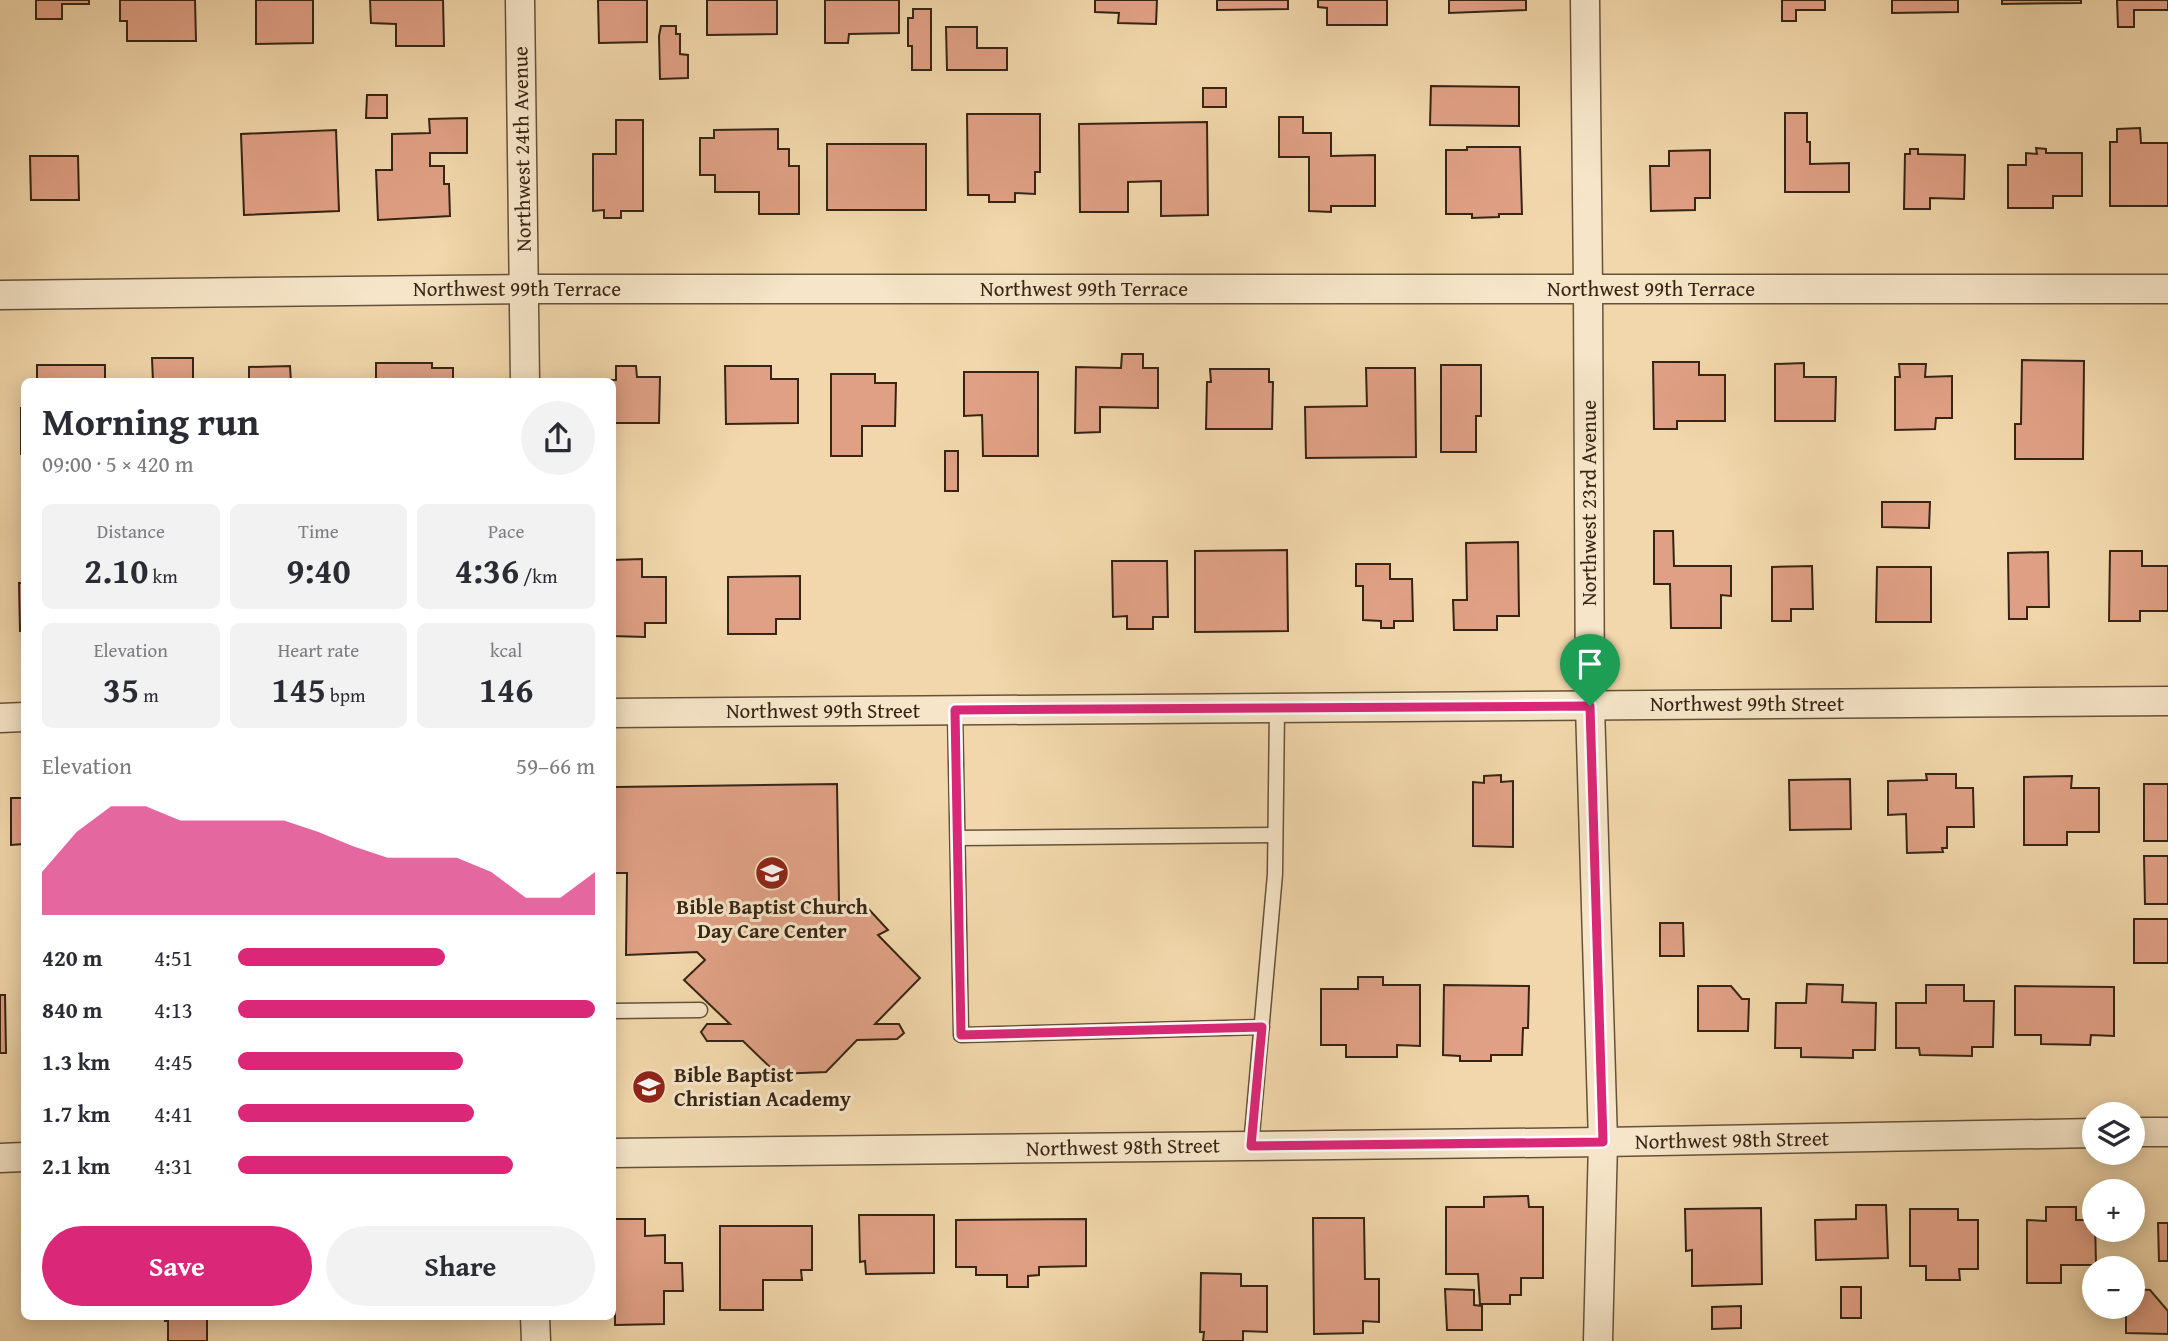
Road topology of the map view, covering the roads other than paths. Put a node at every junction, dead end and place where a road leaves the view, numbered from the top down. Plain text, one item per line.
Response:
1 (520, 0) edge
2 (1585, 0) edge
3 (524, 289) junction
4 (1588, 289) junction
5 (2168, 289) edge
6 (0, 295) edge
7 (525, 378) edge
8 (2168, 701) edge
9 (1590, 706) junction
10 (1277, 708) junction
11 (955, 710) junction
12 (616, 713) edge
13 (21, 717) edge
14 (0, 718) edge
15 (1275, 835) junction
16 (958, 838) junction
17 (700, 1010) dead end
18 (616, 1011) edge
19 (1262, 1027) junction
20 (2145, 1132) edge
21 (2168, 1132) edge
22 (2082, 1133) edge
23 (1603, 1142) junction
24 (1251, 1146) junction
25 (616, 1153) edge
26 (0, 1157) edge
27 (21, 1157) edge
28 (535, 1320) edge
29 (536, 1341) edge
30 (1598, 1341) edge

1 - 3 street, Northwest 24th Avenue
2 - 4 street, Northwest 23rd Avenue
3 - 4 street, Northwest 99th Terrace
3 - 6 street, Northwest 99th Terrace
3 - 7 street, Northwest 24th Avenue
4 - 5 street, Northwest 99th Terrace
4 - 9 street, Northwest 23rd Avenue
8 - 9 street, Northwest 99th Street
9 - 10 street, Northwest 99th Street
9 - 23 street, Northwest 23rd Avenue
10 - 11 street, Northwest 99th Street
10 - 15 lane
11 - 12 street, Northwest 99th Street
11 - 16 lane
13 - 14 street
15 - 16 lane
15 - 19 lane
16 - 19 lane
17 - 18 lane
19 - 24 lane
20 - 21 street
22 - 23 street, Northwest 98th Street
23 - 24 street, Northwest 98th Street
23 - 30 street, Northwest 23rd Avenue
24 - 25 street, Northwest 98th Street
26 - 27 street
28 - 29 street

